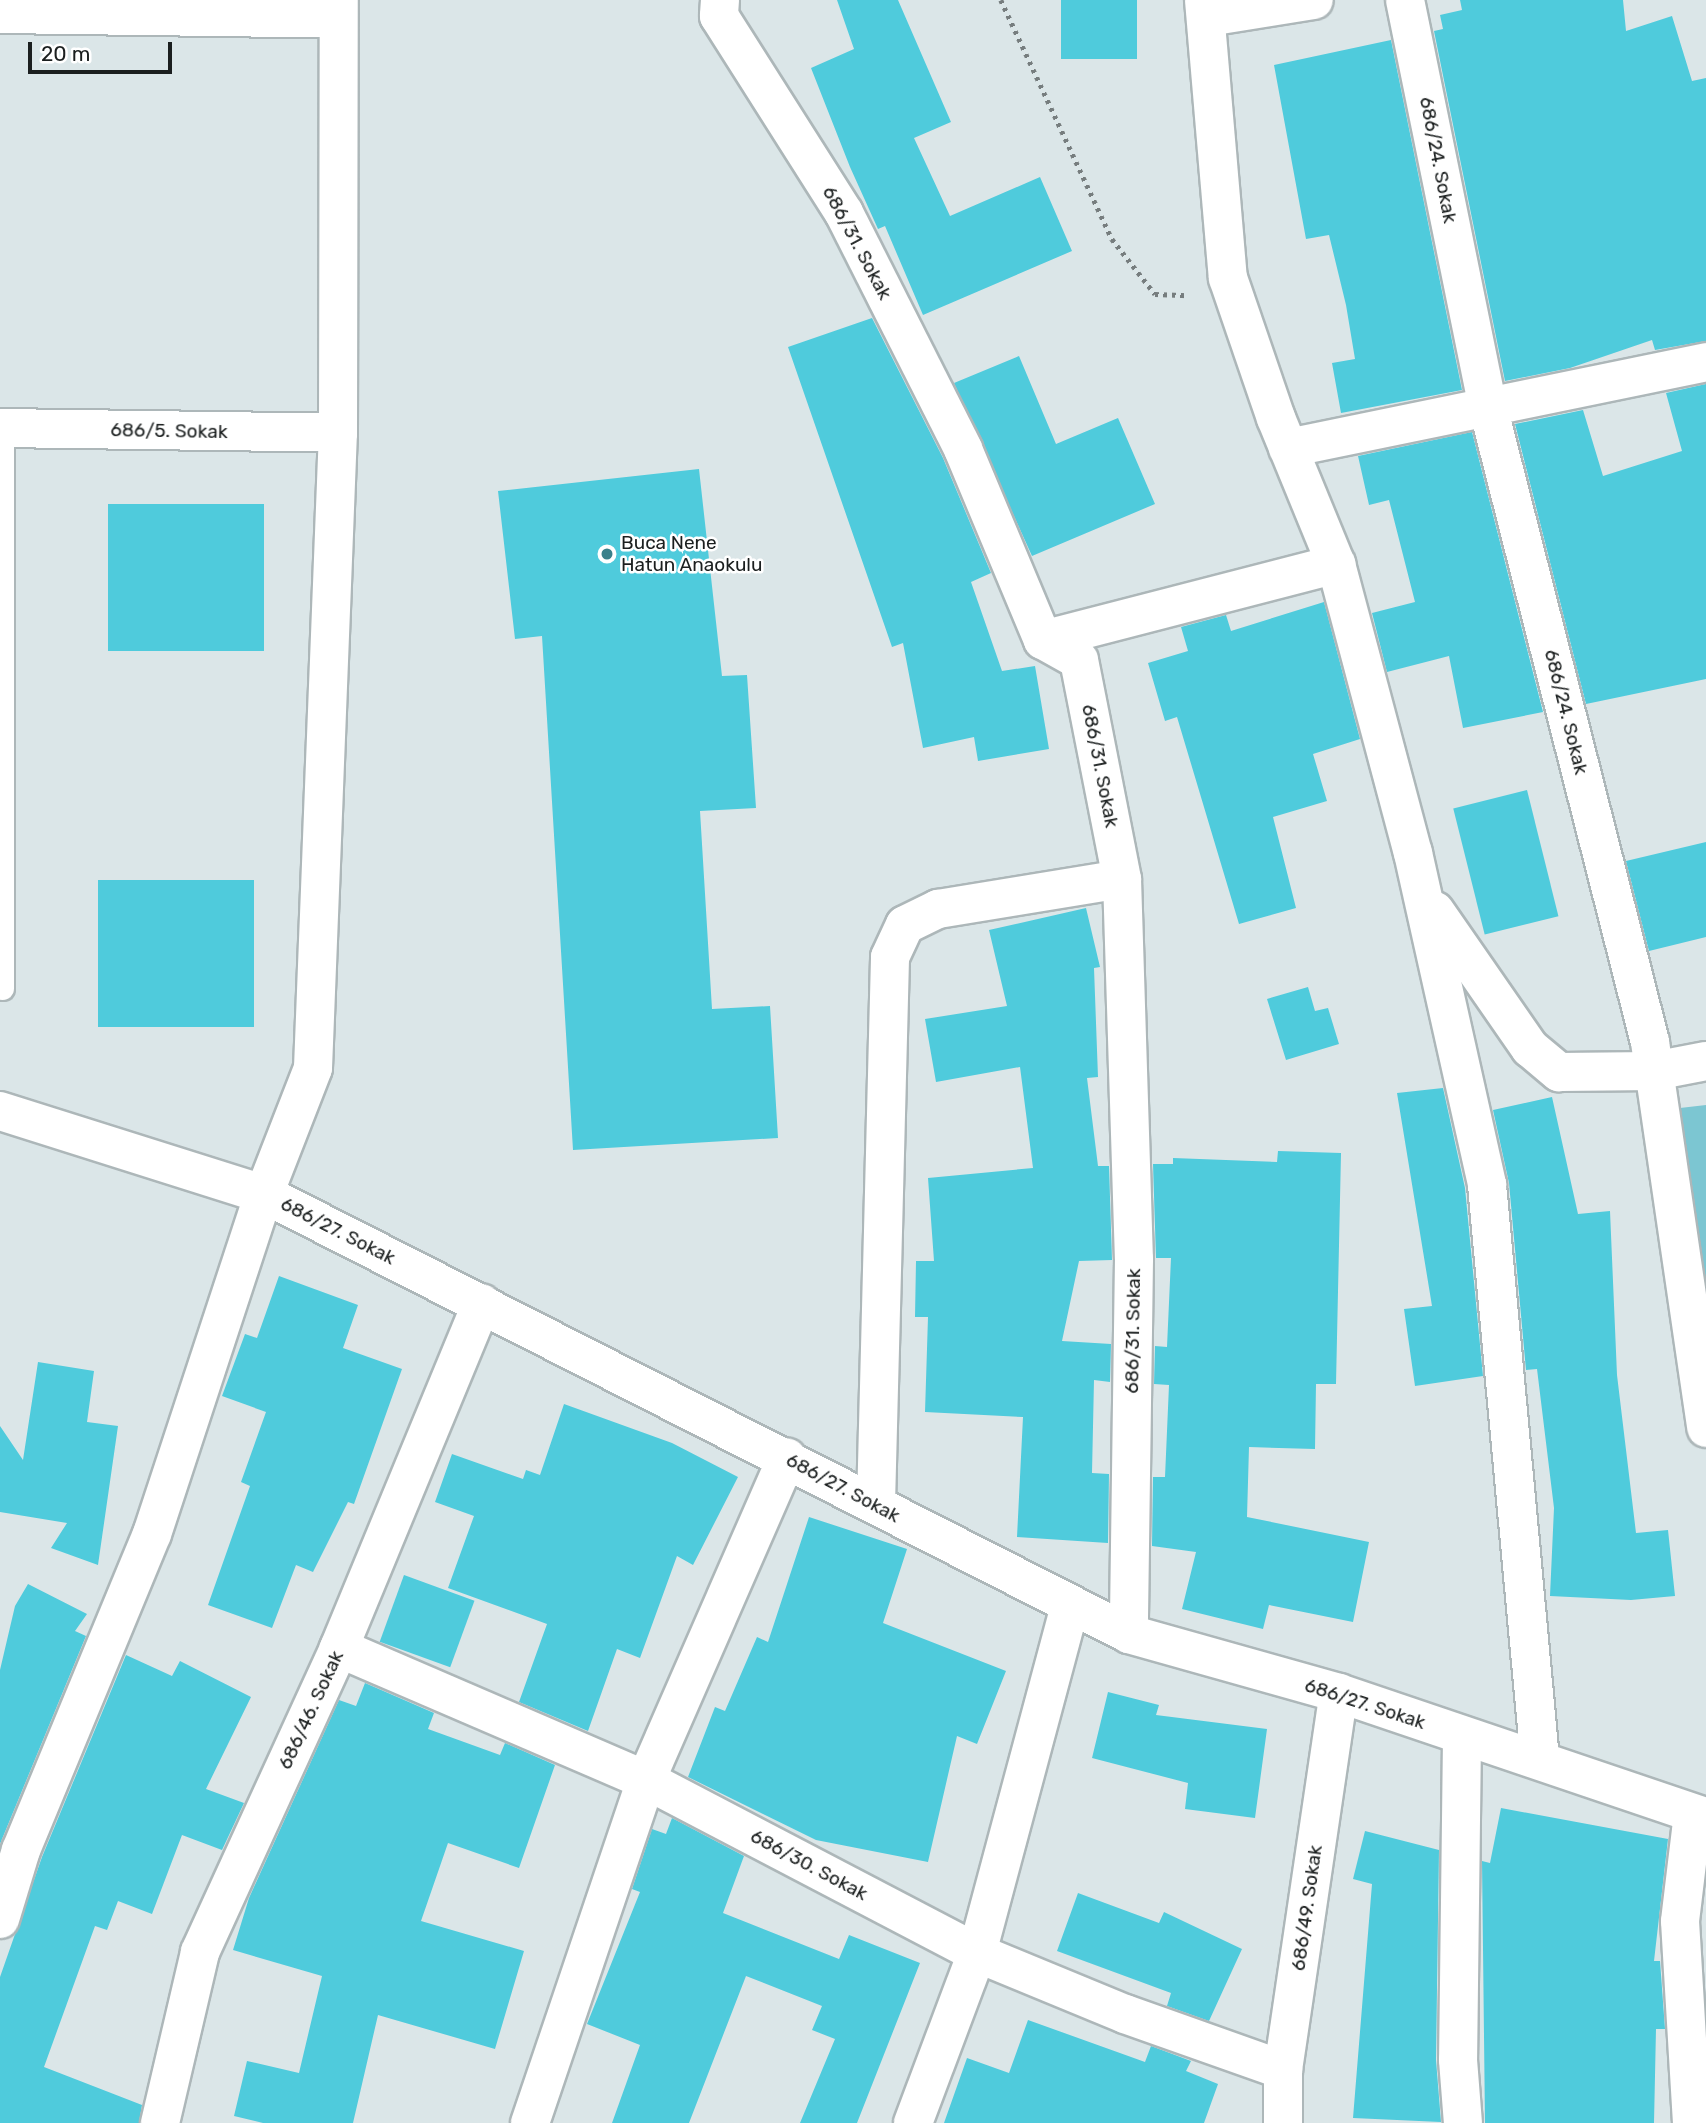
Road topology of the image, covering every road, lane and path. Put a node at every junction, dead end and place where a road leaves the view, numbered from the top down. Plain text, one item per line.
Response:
1 (720, 0) edge
2 (1001, 0) edge
3 (1314, 0) edge
4 (1405, 0) edge
5 (185, 7) edge
6 (1206, 8) edge
7 (339, 10) edge
8 (0, 14) edge
9 (1234, 297) junction
10 (1706, 362) edge
11 (1488, 407) junction
12 (1, 428) edge
13 (338, 433) junction
14 (1288, 448) junction
15 (1336, 564) junction
16 (1043, 640) junction
17 (1122, 879) junction
18 (1419, 885) junction
19 (2, 988) dead end
20 (1706, 1061) edge
21 (1654, 1071) junction
22 (0, 1111) edge
23 (264, 1194) junction
24 (481, 1303) junction
25 (1706, 1428) edge
26 (786, 1458) junction
27 (876, 1504) junction
28 (1070, 1607) junction
29 (1129, 1634) junction
30 (339, 1648) junction
31 (1339, 1693) junction
32 (1462, 1738) junction
33 (1540, 1760) junction
34 (646, 1780) junction
35 (1699, 1816) edge
36 (0, 1919) edge
37 (977, 1953) junction
38 (1283, 2070) junction
39 (160, 2123) edge
40 (530, 2123) edge
41 (913, 2123) edge
42 (1283, 2123) edge
43 (1463, 2123) edge
44 (1692, 2123) edge

1 - 16 street, 686/31. Sokak
2 - 9 path
3 - 6 street
4 - 11 street, 686/24. Sokak
5 - 7 street
5 - 8 street
6 - 9 street
7 - 13 street
9 - 14 street
10 - 11 street
11 - 14 street
11 - 21 street, 686/24. Sokak
12 - 13 street, 686/5. Sokak
12 - 19 lane
13 - 23 street
14 - 15 street
15 - 16 street
15 - 18 street
16 - 17 street, 686/31. Sokak
17 - 27 street
17 - 29 street, 686/31. Sokak
18 - 21 street
18 - 33 street
20 - 21 street
21 - 25 street, 686/24. Sokak
22 - 23 street, 686/27. Sokak
23 - 24 street, 686/27. Sokak
23 - 36 street
24 - 26 street, 686/27. Sokak
24 - 30 street, 686/46. Sokak
26 - 27 street, 686/27. Sokak
26 - 34 street
27 - 28 street, 686/27. Sokak
28 - 29 street, 686/27. Sokak
28 - 37 street
29 - 31 street, 686/27. Sokak
30 - 34 street, 686/30. Sokak
30 - 39 street, 686/46. Sokak
31 - 32 street, 686/27. Sokak
31 - 38 street, 686/49. Sokak
32 - 33 street, 686/27. Sokak
32 - 43 street
33 - 35 street, 686/27. Sokak
34 - 37 street, 686/30. Sokak
34 - 40 street
35 - 44 street
37 - 38 street, 686/30. Sokak
37 - 41 street
38 - 42 street, 686/49. Sokak

